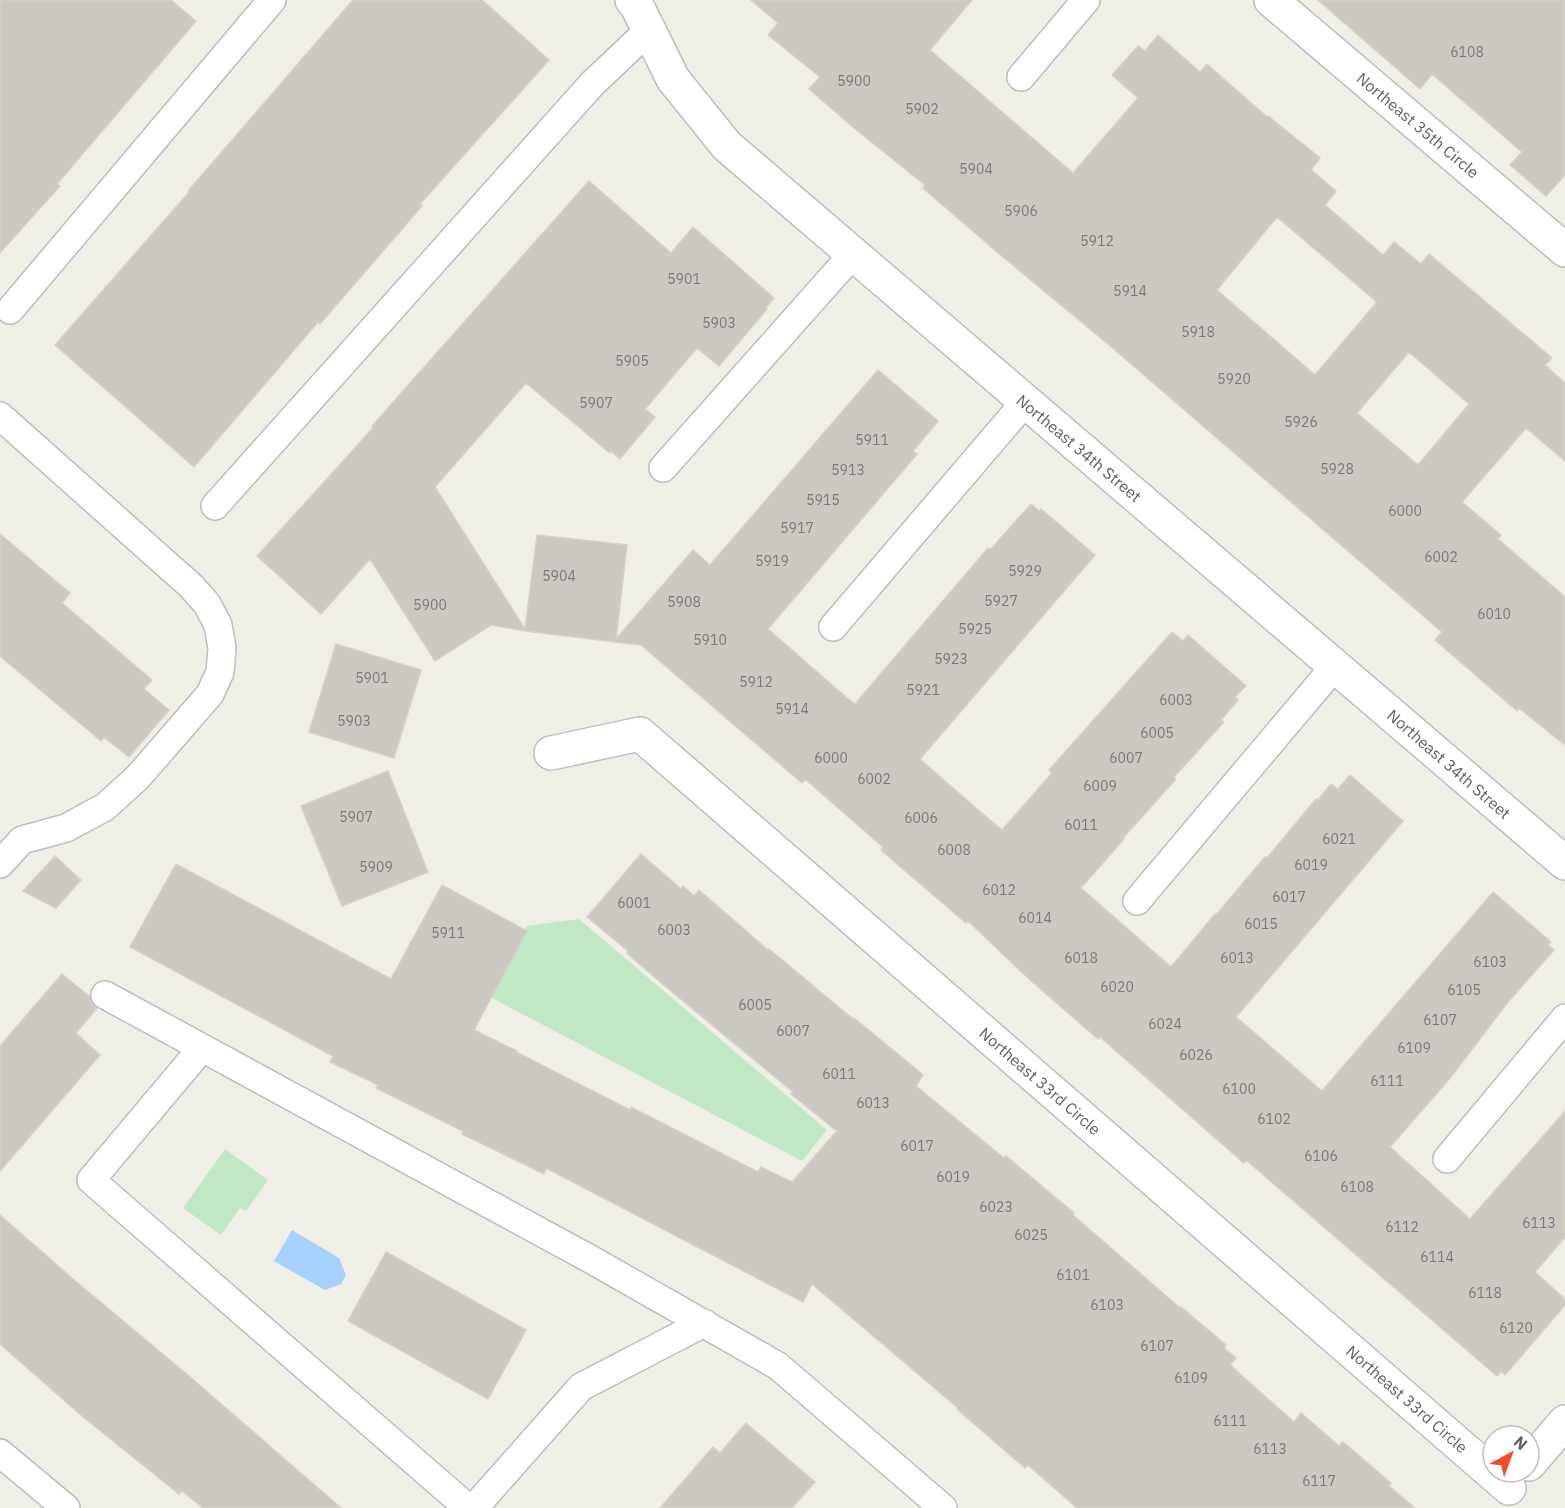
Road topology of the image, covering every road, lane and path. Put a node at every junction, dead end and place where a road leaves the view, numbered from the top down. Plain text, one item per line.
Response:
1 (272, 0) edge
2 (632, 0) edge
3 (1086, 0) edge
4 (1270, 0) edge
5 (649, 30) junction
6 (1021, 77) dead end
7 (1565, 250) edge
8 (852, 254) junction
9 (10, 310) dead end
10 (1025, 402) junction
11 (0, 416) edge
12 (663, 468) dead end
13 (215, 507) dead end
14 (833, 627) dead end
15 (1335, 666) junction
16 (551, 753) dead end
17 (1565, 863) edge
18 (0, 864) edge
19 (1137, 901) dead end
20 (105, 995) dead end
21 (1565, 1018) edge
22 (202, 1048) junction
23 (1447, 1159) dead end
24 (704, 1323) junction
25 (1565, 1422) edge
26 (1541, 1450) edge
27 (0, 1453) edge
28 (1481, 1456) edge
29 (66, 1508) edge
30 (468, 1508) edge
31 (474, 1508) edge
32 (943, 1508) edge

1 - 9 lane
2 - 5 street, Northeast 34th Street
3 - 6 lane
4 - 7 street, Northeast 35th Circle
5 - 8 street, Northeast 34th Street
5 - 13 lane
8 - 10 street, Northeast 34th Street
8 - 12 lane
10 - 14 lane
10 - 15 street, Northeast 34th Street
11 - 18 lane
15 - 17 street, Northeast 34th Street
15 - 19 lane
16 - 28 street, Northeast 33rd Circle
20 - 22 lane
21 - 23 lane
22 - 24 lane
22 - 30 lane
24 - 31 lane
24 - 32 lane
25 - 26 street
27 - 29 lane

